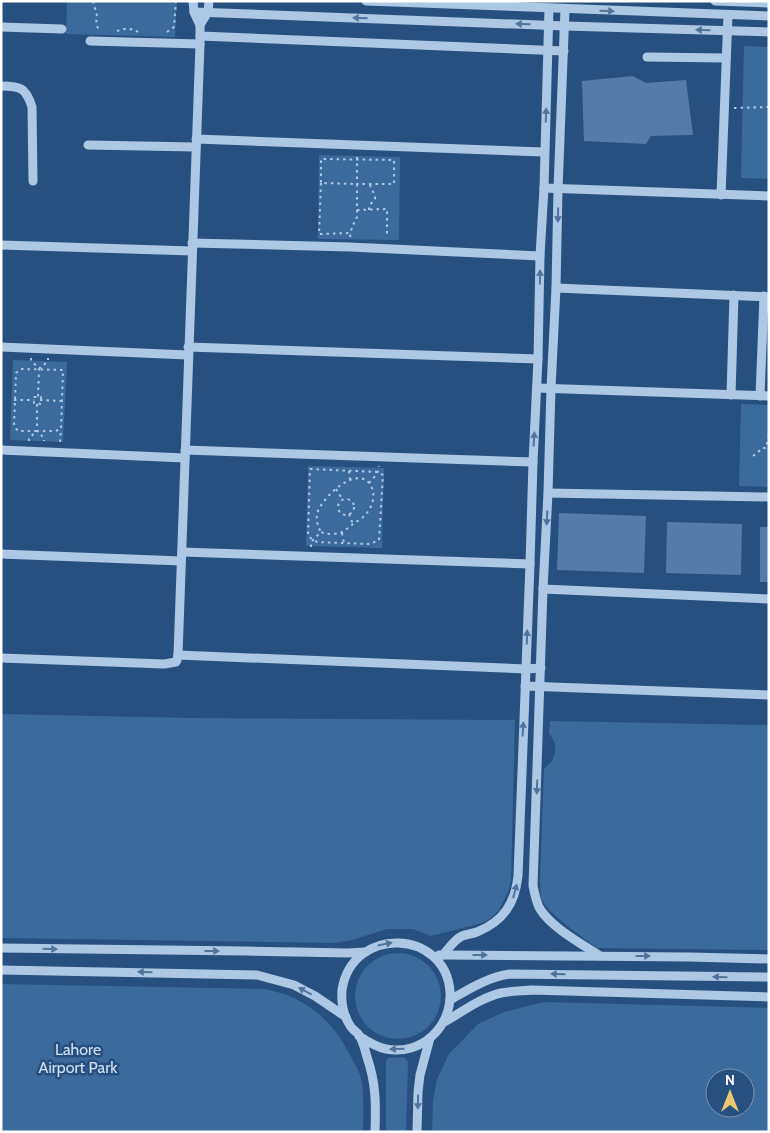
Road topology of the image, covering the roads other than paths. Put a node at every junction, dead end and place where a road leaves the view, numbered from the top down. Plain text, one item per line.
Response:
1 (193, 1) edge
2 (209, 1) edge
3 (366, 1) edge
4 (715, 1) edge
5 (769, 3) edge
6 (550, 6) edge
7 (565, 9) junction
8 (194, 12) junction
9 (208, 12) junction
10 (728, 15) junction
11 (769, 16) edge
12 (200, 24) junction
13 (548, 26) junction
14 (565, 26) junction
15 (1, 27) edge
16 (62, 29) dead end
17 (727, 31) junction
18 (769, 32) edge
19 (200, 40) junction
20 (90, 41) dead end
21 (548, 50) junction
22 (564, 51) junction
23 (647, 57) dead end
24 (726, 58) junction
25 (1, 86) edge
26 (196, 143) junction
27 (88, 145) dead end
28 (544, 152) junction
29 (33, 181) dead end
30 (544, 188) junction
31 (558, 189) junction
32 (721, 195) junction
33 (769, 196) edge
34 (1, 245) edge
35 (192, 247) junction
36 (540, 256) junction
37 (556, 288) junction
38 (734, 295) junction
39 (766, 296) edge
40 (1, 347) edge
41 (188, 351) junction
42 (538, 359) junction
43 (537, 388) junction
44 (551, 388) junction
45 (731, 395) junction
46 (765, 396) edge
47 (1, 450) edge
48 (185, 454) junction
49 (533, 462) junction
50 (548, 493) junction
51 (769, 497) edge
52 (1, 554) edge
53 (181, 556) junction
54 (530, 564) junction
55 (543, 590) junction
56 (769, 599) edge
57 (178, 655) junction
58 (1, 658) edge
59 (541, 668) junction
60 (526, 669) junction
61 (525, 686) junction
62 (540, 686) junction
63 (769, 695) edge
64 (1, 948) edge
65 (365, 952) junction
66 (432, 955) junction
67 (443, 955) junction
68 (600, 956) junction
69 (769, 959) edge
70 (1, 970) edge
71 (769, 977) edge
72 (769, 996) edge
73 (450, 1000) junction
74 (346, 1017) junction
75 (444, 1022) junction
76 (359, 1036) junction
77 (430, 1038) junction
78 (375, 1132) edge
79 (417, 1132) edge

1 - 8 street
2 - 9 street
3 - 6 street
4 - 5 street
6 - 7 street
6 - 13 street
7 -> 10 street
7 - 14 street
8 - 9 street
8 - 12 street
9 - 12 street
13 -> 9 street
10 - 11 street
10 - 17 street
12 - 19 street
13 - 14 street
13 - 21 street
17 -> 14 street
14 - 22 street
15 - 16 street
17 - 18 street
17 - 24 street
19 - 20 street
19 - 21 street
19 - 26 street
21 - 22 street
28 -> 21 street
22 - 31 street
23 - 24 street
24 - 32 street
25 - 29 street
26 - 27 street
26 - 28 street
26 - 35 street
28 - 30 street
30 - 31 street
30 - 36 street
31 - 32 street
31 -> 37 street
32 - 33 street
34 - 35 street
35 - 36 street
35 - 41 street
42 -> 36 street
37 - 38 street
37 - 44 street
38 - 39 street
38 - 45 street
39 - 46 street
40 - 41 street
41 - 42 street
41 - 48 street
42 - 43 street
43 - 44 street
49 -> 43 street
44 - 45 street
44 - 50 street
45 - 46 street
47 - 48 street
48 - 49 street
48 - 53 street
49 - 54 street
50 - 51 street
50 -> 55 street
52 - 53 street
53 - 54 street
53 - 57 street
60 -> 54 street
55 - 56 street
55 - 59 street
57 - 58 street
57 - 60 street
59 - 60 street
59 - 62 street
60 - 61 street
61 - 62 street
67 -> 61 street
62 - 63 street
62 -> 68 street
64 -> 65 street
65 -> 66 street
65 - 74 street
66 - 67 street
66 - 73 street
67 -> 68 street
68 -> 69 street
74 -> 70 street
71 -> 73 street
72 - 75 street
73 - 75 street
74 - 76 street
75 - 77 street
77 -> 76 street
76 - 78 street
77 -> 79 street

